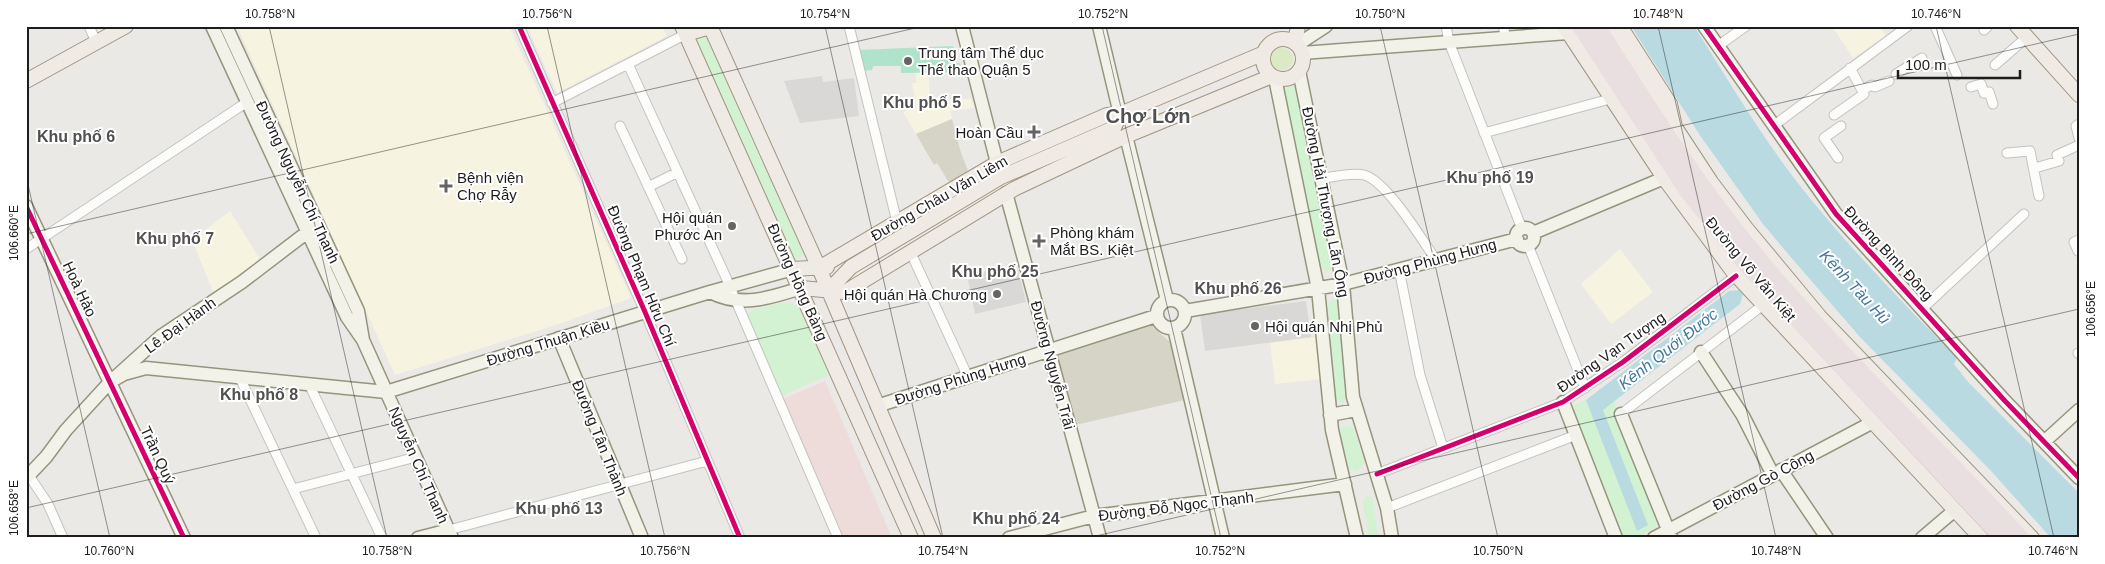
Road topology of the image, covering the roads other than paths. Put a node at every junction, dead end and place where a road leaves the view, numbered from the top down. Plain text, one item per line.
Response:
1 (89, 26) edge
2 (126, 26) edge
3 (212, 26) edge
4 (226, 26) edge
5 (519, 26) edge
6 (710, 26) edge
7 (718, 26) edge
8 (849, 26) edge
9 (962, 26) edge
10 (1099, 26) edge
11 (1277, 26) edge
12 (1298, 26) edge
13 (1326, 26) edge
14 (1446, 26) edge
15 (1597, 26) edge
16 (1607, 26) edge
17 (1620, 26) edge
18 (1704, 26) edge
19 (1746, 26) edge
20 (1908, 26) edge
21 (1935, 26) edge
22 (2018, 26) edge
23 (1570, 29) edge
24 (684, 30) edge
25 (1505, 32) edge
26 (2027, 32) edge
27 (1274, 41) junction
28 (96, 42) junction
29 (1449, 42) junction
30 (1718, 46) junction
31 (1298, 47) junction
32 (1264, 53) junction
33 (1922, 58) dead end
34 (628, 64) junction
35 (1995, 65) dead end
36 (1850, 68) junction
37 (1299, 71) junction
38 (1896, 74) dead end
39 (1957, 76) dead end
40 (1273, 77) junction
41 (26, 81) edge
42 (1890, 81) dead end
43 (1971, 86) dead end
44 (2079, 86) edge
45 (1862, 90) junction
46 (2079, 95) edge
47 (252, 98) junction
48 (1610, 99) junction
49 (552, 103) junction
50 (1993, 104) dead end
51 (1120, 114) junction
52 (1834, 115) dead end
53 (2079, 124) edge
54 (620, 126) dead end
55 (1773, 126) junction
56 (1842, 126) dead end
57 (1675, 127) junction
58 (1114, 128) junction
59 (1484, 132) junction
60 (1126, 136) junction
61 (2079, 138) edge
62 (2079, 145) edge
63 (2007, 153) dead end
64 (1838, 158) dead end
65 (997, 163) junction
66 (2035, 168) junction
67 (678, 172) junction
68 (1001, 177) junction
69 (1322, 178) junction
70 (1664, 178) junction
71 (1710, 182) junction
72 (648, 187) junction
73 (1006, 193) junction
74 (2039, 196) dead end
75 (26, 206) edge
76 (2024, 214) dead end
77 (1723, 215) junction
78 (897, 222) junction
79 (313, 228) junction
80 (903, 236) junction
81 (1525, 236) junction
82 (42, 239) junction
83 (2079, 240) edge
84 (321, 246) junction
85 (26, 249) edge
86 (910, 251) junction
87 (2078, 251) dead end
88 (682, 259) dead end
89 (1436, 260) junction
90 (850, 267) junction
91 (819, 268) junction
92 (793, 269) junction
93 (1399, 269) junction
94 (1736, 276) junction
95 (1343, 284) junction
96 (730, 286) junction
97 (801, 288) junction
98 (1318, 289) junction
99 (828, 290) junction
100 (710, 292) junction
101 (1167, 300) junction
102 (736, 301) junction
103 (1763, 306) junction
104 (1923, 308) junction
105 (1185, 311) junction
106 (645, 312) junction
107 (1156, 316) junction
108 (1174, 328) junction
109 (559, 338) junction
110 (363, 340) junction
111 (1049, 350) junction
112 (1701, 352) junction
113 (968, 377) junction
114 (240, 378) junction
115 (110, 382) junction
116 (308, 384) junction
117 (1585, 388) junction
118 (386, 392) junction
119 (1563, 402) junction
120 (877, 406) junction
121 (1356, 410) junction
122 (2079, 410) edge
123 (856, 413) junction
124 (1621, 414) joint
125 (1330, 416) junction
126 (1873, 422) junction
127 (1576, 435) junction
128 (2045, 441) junction
129 (1443, 448) junction
130 (416, 457) junction
131 (707, 461) junction
132 (1777, 472) junction
133 (28, 474) edge
134 (353, 474) junction
135 (1377, 474) junction
136 (2079, 478) edge
137 (619, 484) junction
138 (1345, 484) junction
139 (293, 489) junction
140 (1214, 501) junction
141 (1387, 508) junction
142 (1955, 510) junction
143 (1094, 516) junction
144 (450, 534) edge
145 (1670, 534) edge
146 (63, 538) edge
147 (184, 538) edge
148 (316, 538) edge
149 (382, 538) edge
150 (418, 538) edge
151 (642, 538) edge
152 (740, 538) edge
153 (838, 538) edge
154 (911, 538) edge
155 (934, 538) edge
156 (1008, 538) edge
157 (1100, 538) edge
158 (1223, 538) edge
159 (1356, 538) edge
160 (1392, 538) edge
161 (1616, 538) edge
162 (1654, 538) edge
163 (1827, 538) edge
164 (1922, 538) edge
165 (1981, 538) edge
166 (2002, 538) edge
167 (2021, 538) edge
168 (2032, 538) edge

1 - 28 street
2 - 28 main road
3 - 47 street
4 - 47 street, Đường Nguyễn Chí Thanh
5 - 49 street, Đường Phạm Hữu Chí
6 - 7 street
6 - 24 main road
6 - 91 main road, Đường Hồng Bàng
8 - 78 street
9 - 65 street
10 - 51 street
11 - 27 main road
12 - 31 main road
13 - 31 street
14 - 29 street
15 - 77 highway, Đường Võ Văn Kiệt
16 - 57 main road
17 - 57 main road, Đường Võ Văn Kiệt
18 - 30 street, Đường Bình Đông
19 - 30 street
20 - 36 street
21 - 39 street
22 - 26 main road
23 - 25 street
23 - 48 main road, Đường Võ Văn Kiệt
23 - 166 highway, Đường Võ Văn Kiệt
24 - 34 street
24 - 92 main road, Đường Hồng Bàng
25 - 29 street
26 - 35 street
26 - 44 main road
26 - 46 main road
27 - 31 main road
27 - 32 main road
28 - 41 main road
29 - 31 street
29 - 59 street
30 - 55 street, Đường Bình Đông
31 - 37 main road
32 - 40 main road
32 - 51 main road, Đường Châu Văn Liêm
33 - 38 street
34 - 49 street
34 - 67 street
36 - 45 street
36 - 55 street
37 - 40 main road
37 - 69 street, Đường Hải Thượng Lãn Ông
40 - 60 main road, Đường Châu Văn Liêm
40 - 98 street, Đường Hải Thượng Lãn Ông
42 - 45 street
43 - 50 street
45 - 52 street
47 - 79 street
47 - 82 street
48 - 59 street
48 - 70 main road, Đường Võ Văn Kiệt
49 - 106 street, Đường Phạm Hữu Chí
51 - 58 main road
51 - 60 main road
51 - 65 main road, Đường Châu Văn Liêm
53 - 61 street
54 - 72 street
55 - 104 street, Đường Bình Đông
56 - 64 street
57 - 71 main road, Đường Võ Văn Kiệt
58 - 60 main road
58 - 68 main road, Đường Châu Văn Liêm
59 - 81 street
60 - 73 main road, Đường Châu Văn Liêm
60 - 101 street
62 - 66 street
63 - 66 street
65 - 68 main road
65 - 78 main road, Đường Châu Văn Liêm
66 - 74 street
67 - 72 street
67 - 96 street
68 - 73 main road
68 - 80 main road, Đường Châu Văn Liêm
69 - 89 street
69 - 95 street, Đường Hải Thượng Lãn Ông
70 - 81 street, Đường Phùng Hưng
70 - 94 main road, Đường Võ Văn Kiệt
71 - 77 main road
71 - 168 main road, Đường Võ Văn Kiệt
72 - 88 street
73 - 86 main road, Đường Châu Văn Liêm
73 - 111 street, Đường Nguyễn Trãi
75 - 82 street, Hoà Hảo
76 - 104 street
77 - 167 highway, Đường Võ Văn Kiệt
78 - 80 main road
78 - 91 main road, Đường Châu Văn Liêm
79 - 84 street
79 - 115 street, Lê Đại Hành
80 - 86 main road
80 - 90 main road, Đường Châu Văn Liêm
81 - 89 street, Đường Phùng Hưng
81 - 117 street
82 - 85 street
82 - 115 street, Hoà Hảo
83 - 87 street
84 - 110 street, Đường Nguyễn Chí Thanh
84 - 110 street, Đường Nguyễn Chí Thanh
86 - 99 main road, Đường Châu Văn Liêm
86 - 113 street
89 - 93 street, Đường Phùng Hưng
90 - 91 main road, Đường Châu Văn Liêm
90 - 99 main road, Đường Châu Văn Liêm
91 - 92 main road
91 - 99 main road, Đường Hồng Bàng
92 - 96 street, Đường Thuận Kiều
92 - 97 main road, Đường Hồng Bàng
93 - 95 street, Đường Phùng Hưng
93 - 129 street
94 - 103 main road, Đường Võ Văn Kiệt
94 - 117 street, Đường Vạn Tượng
95 - 98 street, Đường Phùng Hưng
95 - 121 street, Đường Hải Thượng Lãn Ông
96 - 100 street, Đường Thuận Kiều
96 - 102 street
97 - 99 main road
97 - 102 street
97 - 123 main road, Đường Hồng Bàng
98 - 105 street
98 - 125 street, Đường Hải Thượng Lãn Ông
99 - 120 main road, Đường Hồng Bàng
100 - 102 street
100 - 106 street, Đường Thuận Kiều
101 - 105 street
101 - 107 street
102 - 153 street
103 - 112 street
103 - 126 main road, Đường Võ Văn Kiệt
104 - 128 street, Đường Bình Đông
105 - 108 street
106 - 109 street, Đường Thuận Kiều
106 - 131 street, Đường Phạm Hữu Chí
107 - 108 street
107 - 111 street, Đường Phùng Hưng
108 - 140 street
109 - 118 street, Đường Thuận Kiều
109 - 137 street, Đường Tân Thành
110 - 118 street, Đường Nguyễn Chí Thanh
111 - 113 street, Đường Phùng Hưng
111 - 143 street, Đường Nguyễn Trãi
112 - 124 street
112 - 132 street
113 - 120 street, Đường Phùng Hưng
114 - 115 street
114 - 116 street
114 - 139 street
115 - 133 street, Lê Đại Hành
115 - 147 street, Trần Quý
116 - 118 street
116 - 134 street
117 - 119 street, Đường Vạn Tượng
118 - 130 street, Nguyễn Chí Thanh
119 - 127 street
119 - 129 street, Đường Vạn Tượng
120 - 123 main road
120 - 155 main road, Đường Hồng Bàng
121 - 125 street
121 - 135 street, Đường Hải Thượng Lãn Ông
122 - 128 street
123 - 154 main road, Đường Hồng Bàng
124 - 145 street
125 - 138 street, Đường Hải Thượng Lãn Ông
126 - 132 street, Đường Gò Công
126 - 142 main road, Đường Võ Văn Kiệt
127 - 141 street
127 - 161 street
128 - 136 street, Đường Bình Đông
129 - 135 street, Đường Vạn Tượng
130 - 134 street
130 - 144 street, Nguyễn Chí Thanh
131 - 137 street
131 - 152 street, Đường Phạm Hữu Chí
132 - 145 street, Đường Gò Công
132 - 163 street
133 - 146 street
134 - 139 street
134 - 149 street
135 - 141 street, Đường Hải Thượng Lãn Ông
137 - 144 street
137 - 151 street, Đường Tân Thành
138 - 140 street, Đường Đỗ Ngọc Thạnh
138 - 159 street, Đường Hải Thượng Lãn Ông
139 - 148 street
140 - 143 street, Đường Đỗ Ngọc Thạnh
140 - 158 street
141 - 160 street, Đường Hải Thượng Lãn Ông
142 - 164 street
142 - 165 main road, Đường Võ Văn Kiệt
143 - 156 street, Đường Đỗ Ngọc Thạnh
143 - 157 street, Đường Nguyễn Trãi
144 - 150 street
145 - 162 street, Đường Gò Công

